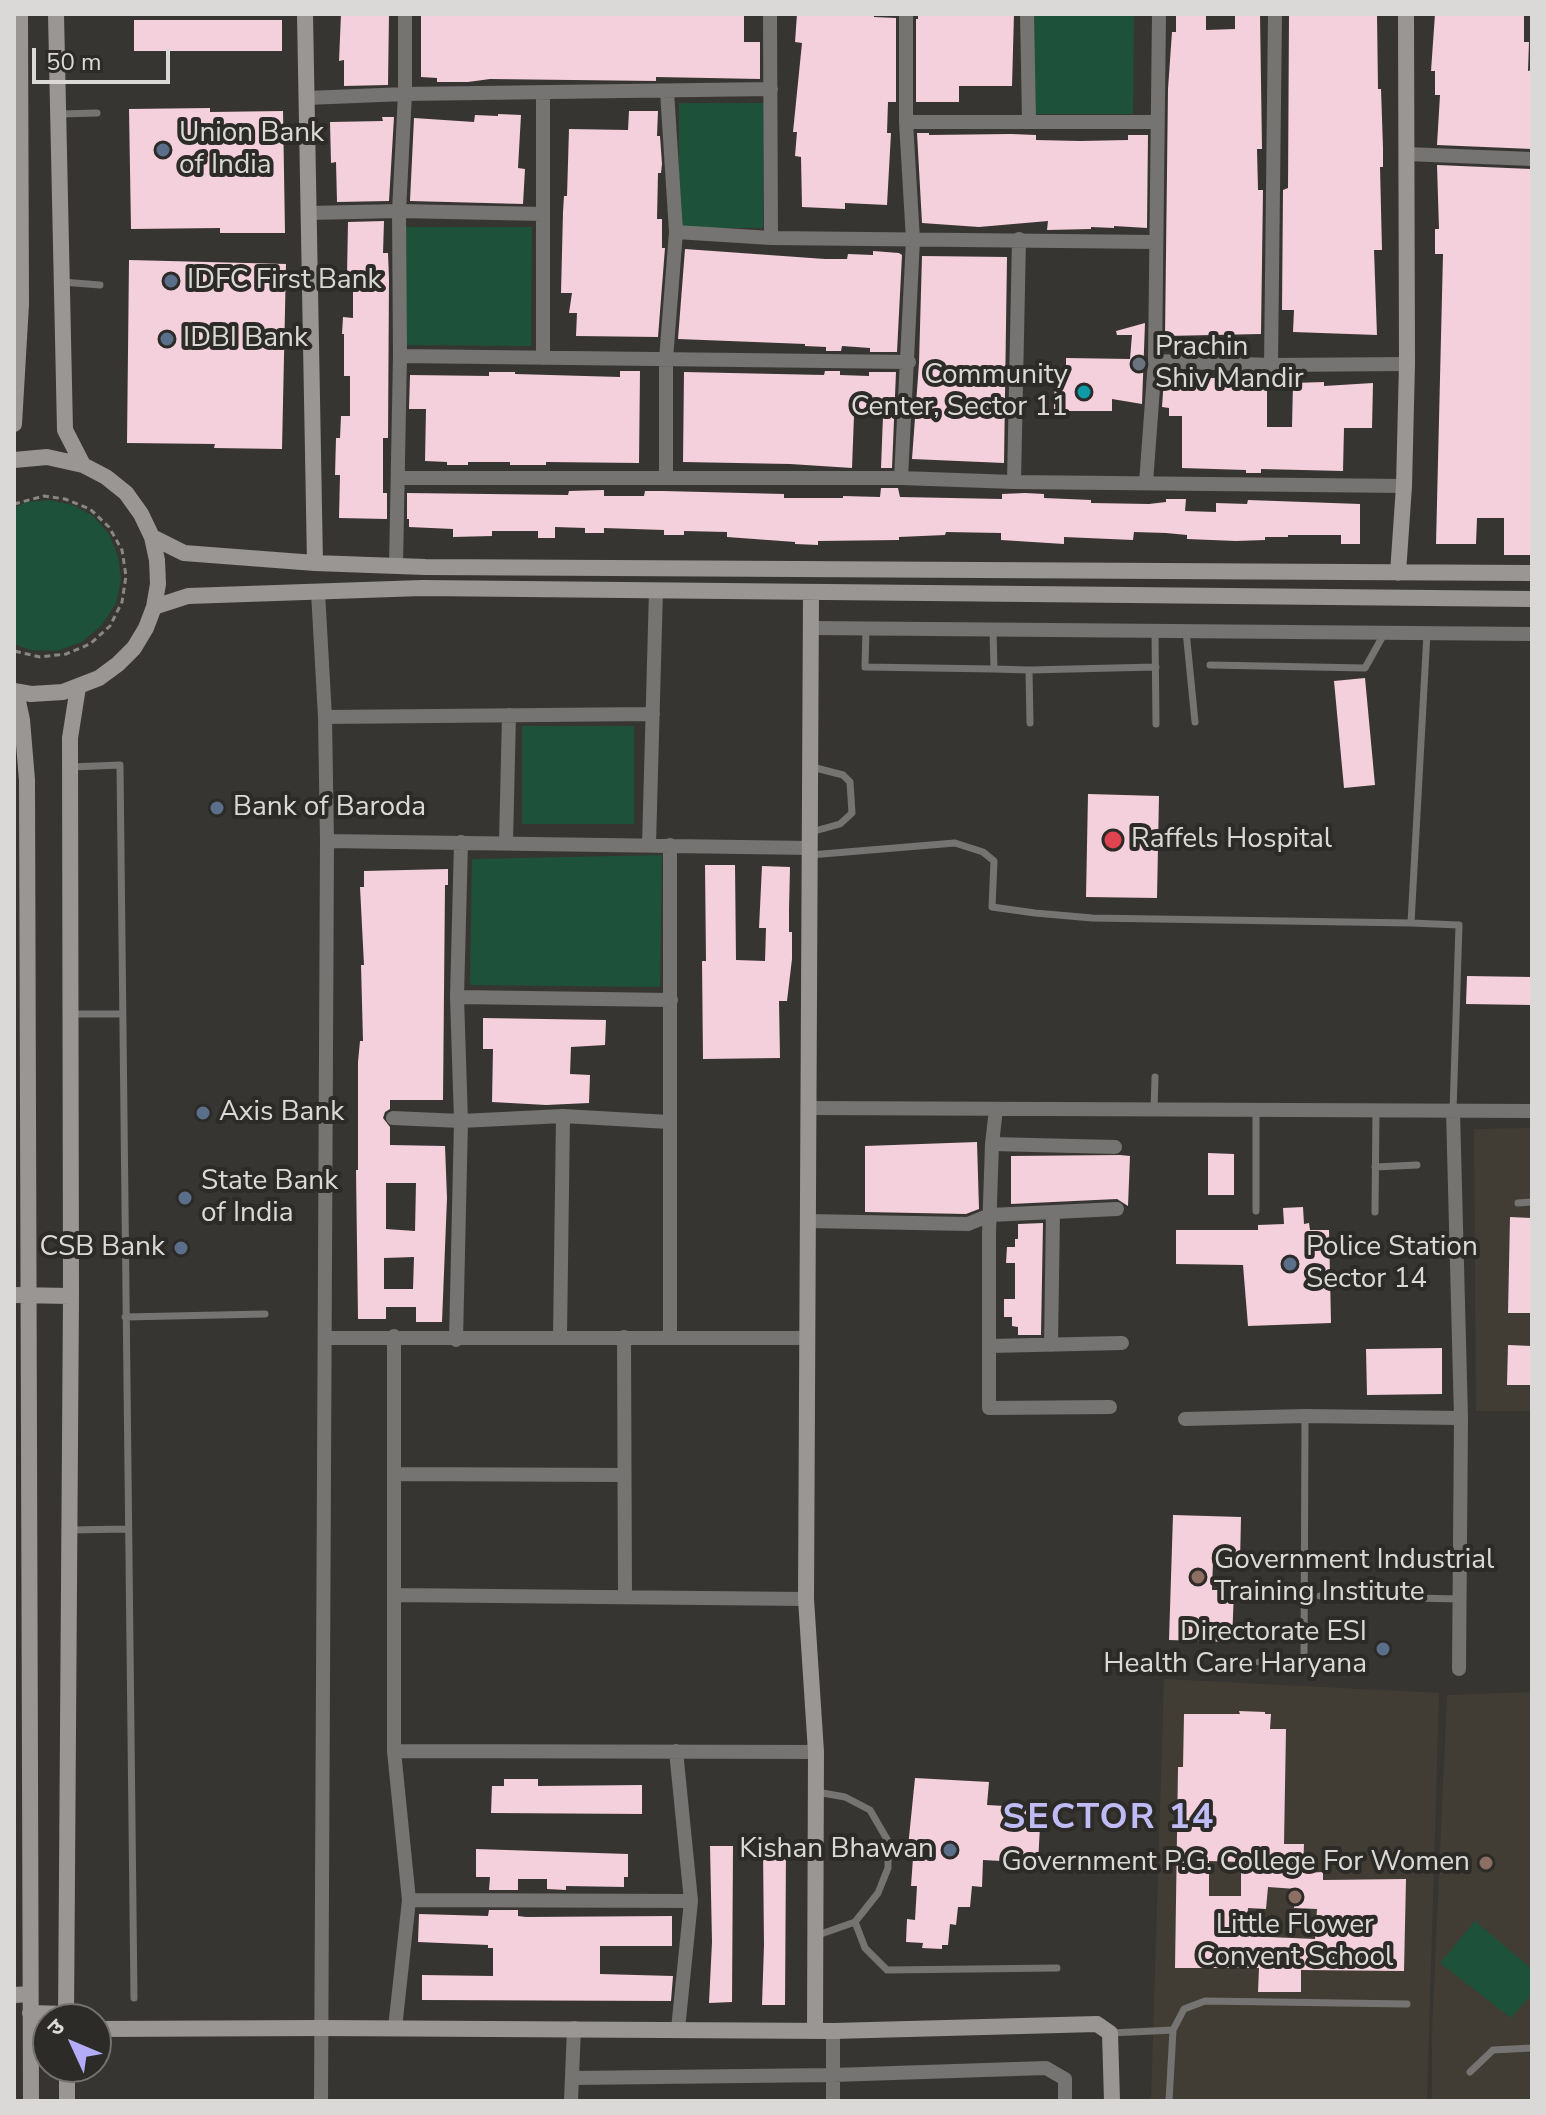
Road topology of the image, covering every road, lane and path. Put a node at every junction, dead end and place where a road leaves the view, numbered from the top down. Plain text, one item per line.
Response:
1 (20, 14) edge
2 (56, 14) edge
3 (305, 14) edge
4 (405, 14) edge
5 (770, 14) edge
6 (906, 14) edge
7 (1027, 14) edge
8 (1159, 14) edge
9 (1275, 14) edge
10 (1406, 14) edge
11 (771, 89) junction
12 (667, 91) junction
13 (543, 93) junction
14 (405, 94) junction
15 (307, 98) junction
16 (97, 113) dead end
17 (58, 114) junction
18 (1029, 121) junction
19 (906, 122) junction
20 (1157, 122) junction
21 (1406, 154) junction
22 (1532, 159) edge
23 (399, 211) junction
24 (309, 213) junction
25 (543, 214) junction
26 (676, 232) junction
27 (771, 238) junction
28 (1019, 239) junction
29 (913, 240) junction
30 (1155, 242) junction
31 (61, 282) junction
32 (100, 285) dead end
33 (17, 348) edge
34 (400, 356) junction
35 (543, 358) junction
36 (666, 359) junction
37 (1155, 361) junction
38 (909, 362) junction
39 (1407, 364) junction
40 (1271, 365) junction
41 (14, 424) edge
42 (14, 460) edge
43 (83, 465) junction
44 (399, 478) junction
45 (666, 478) junction
46 (901, 478) junction
47 (1014, 482) junction
48 (1146, 483) junction
49 (1404, 486) junction
50 (14, 504) edge
51 (152, 537) junction
52 (315, 563) junction
53 (396, 565) junction
54 (1398, 573) junction
55 (1532, 573) edge
56 (656, 590) junction
57 (318, 592) junction
58 (811, 592) junction
59 (1532, 599) edge
60 (154, 607) junction
61 (811, 628) junction
62 (866, 629) junction
63 (993, 630) junction
64 (1155, 631) junction
65 (1186, 631) junction
66 (1385, 633) junction
67 (1427, 633) junction
68 (1532, 634) edge
69 (14, 651) edge
70 (1210, 665) dead end
71 (1156, 667) junction
72 (994, 669) junction
73 (1029, 670) junction
74 (78, 687) junction
75 (15, 691) edge
76 (653, 714) junction
77 (509, 715) junction
78 (325, 717) junction
79 (1195, 722) dead end
80 (1030, 723) dead end
81 (1156, 724) dead end
82 (19, 758) edge
83 (810, 766) junction
84 (70, 767) junction
85 (327, 841) junction
86 (461, 842) junction
87 (506, 842) junction
88 (649, 845) junction
89 (670, 845) junction
90 (810, 845) junction
91 (1411, 923) junction
92 (457, 997) junction
93 (671, 1000) junction
94 (69, 1014) junction
95 (122, 1014) junction
96 (1155, 1077) dead end
97 (809, 1108) junction
98 (996, 1109) junction
99 (1154, 1110) junction
100 (1256, 1110) junction
101 (1376, 1111) junction
102 (1453, 1111) junction
103 (1532, 1111) edge
104 (563, 1116) junction
105 (393, 1118) dead end
106 (461, 1121) junction
107 (669, 1122) junction
108 (21, 1138) edge
109 (992, 1144) junction
110 (1115, 1147) dead end
111 (1417, 1165) dead end
112 (1375, 1167) junction
113 (1532, 1202) edge
114 (1518, 1203) dead end
115 (1117, 1209) dead end
116 (1256, 1211) dead end
117 (1053, 1212) junction
118 (1375, 1212) dead end
119 (990, 1215) junction
120 (808, 1221) junction
121 (21, 1295) edge
122 (71, 1296) junction
123 (265, 1314) dead end
124 (125, 1317) junction
125 (394, 1336) junction
126 (560, 1337) junction
127 (624, 1337) junction
128 (670, 1337) junction
129 (325, 1338) junction
130 (808, 1338) junction
131 (456, 1340) junction
132 (1122, 1343) dead end
133 (1051, 1345) junction
134 (990, 1346) junction
135 (1110, 1407) dead end
136 (1305, 1416) junction
137 (1461, 1418) junction
138 (1185, 1419) dead end
139 (394, 1474) junction
140 (624, 1475) junction
141 (127, 1529) junction
142 (69, 1530) junction
143 (394, 1595) junction
144 (1320, 1596) dead end
145 (625, 1597) junction
146 (806, 1599) junction
147 (1460, 1599) junction
148 (1259, 1662) dead end
149 (1459, 1669) dead end
150 (394, 1751) junction
151 (676, 1751) junction
152 (816, 1752) junction
153 (816, 1792) junction
154 (409, 1900) junction
155 (691, 1901) junction
156 (855, 1922) junction
157 (815, 1936) junction
158 (1057, 1968) dead end
159 (22, 1995) edge
160 (134, 1998) dead end
161 (66, 2003) edge
162 (1407, 2004) dead end
163 (30, 2013) joint
164 (320, 2028) junction
165 (395, 2028) junction
166 (574, 2028) junction
167 (112, 2029) edge
168 (678, 2029) junction
169 (1173, 2030) junction
170 (815, 2031) junction
171 (833, 2031) junction
172 (1110, 2033) junction
173 (1532, 2048) edge
174 (1470, 2072) dead end
175 (833, 2075) junction
176 (572, 2078) junction
177 (31, 2101) edge
178 (321, 2101) edge
179 (571, 2101) edge
180 (833, 2101) edge
181 (1065, 2101) edge
182 (1112, 2101) edge
183 (1169, 2101) edge

1 - 33 street
2 - 17 street
3 - 15 street
4 - 14 street
5 - 11 street
6 - 19 street
7 - 18 street
8 - 20 street
9 - 40 street
10 - 21 street
11 - 12 street
11 - 27 street
12 - 13 street
12 - 26 street
13 - 14 street
13 - 25 street
14 - 15 street
14 - 23 street
15 - 24 street
16 - 17 lane
17 - 31 street
18 - 19 street
18 - 20 street
19 - 29 street
20 - 30 street
21 - 22 street
21 - 39 street
23 - 24 street
23 - 25 street
23 - 34 street
24 - 52 street
25 - 35 street
26 - 27 street
26 - 36 street
27 - 29 street
28 - 29 street
28 - 30 street
28 - 47 street
29 - 38 street
30 - 37 street
31 - 32 lane
31 - 43 street
33 - 41 street
34 - 35 street
34 - 44 street
35 - 36 street
36 - 38 street
36 - 45 street
37 - 40 street
37 - 48 street
38 - 46 street
39 - 40 street
39 - 49 street
42 - 43 street
43 - 51 street
44 - 45 street
44 - 53 street
45 - 46 street
46 - 47 street
47 - 48 street
48 - 49 street
49 - 54 street
50 - 69 path
51 - 52 street
51 - 60 street
52 - 53 street
53 - 54 street
54 - 55 street
56 - 57 street
56 - 58 street
56 - 76 street
57 - 60 street
57 - 78 street
58 - 59 street
58 - 61 street
60 - 74 street
61 - 62 street
61 - 83 street
62 - 63 street
62 - 72 lane
63 - 64 street
63 - 72 lane
64 - 65 street
64 - 71 lane
65 - 66 street
65 - 79 lane
66 - 67 street
66 - 70 lane
67 - 68 street
67 - 91 lane
71 - 73 lane
71 - 81 lane
72 - 73 lane
73 - 80 lane
74 - 75 street
74 - 84 street
75 - 82 street
76 - 77 street
76 - 88 street
77 - 78 street
77 - 87 street
78 - 85 street
82 - 108 street
83 - 90 street
83 - 90 lane
84 - 94 street
84 - 95 lane
85 - 86 street
85 - 129 street
86 - 87 street
86 - 92 street
87 - 88 street
88 - 89 street
89 - 90 street
89 - 93 street
90 - 91 lane
90 - 97 street
91 - 102 lane
92 - 93 street
92 - 106 street
93 - 107 street
94 - 95 lane
94 - 122 street
95 - 124 lane
96 - 99 lane
97 - 98 street
97 - 120 street
98 - 99 street
98 - 109 street
99 - 100 street
100 - 101 street
100 - 116 lane
101 - 102 street
101 - 112 lane
102 - 103 street
102 - 137 street
104 - 106 street
104 - 107 street
104 - 126 street
105 - 106 street
106 - 131 street
107 - 128 street
108 - 121 street
109 - 110 street
109 - 119 street
111 - 112 lane
112 - 118 lane
113 - 114 lane
115 - 117 street
117 - 119 street
117 - 133 street
119 - 120 street
119 - 134 street
120 - 130 street
121 - 122 street
121 - 159 street
122 - 142 street
123 - 124 lane
124 - 141 lane
125 - 129 street
125 - 131 street
125 - 139 street
126 - 127 street
126 - 131 street
127 - 128 street
127 - 140 street
128 - 130 street
129 - 164 street
130 - 146 street
132 - 133 street
133 - 134 street
134 - 135 street
136 - 137 street
136 - 138 street
136 - 148 lane
137 - 147 street
139 - 140 street
139 - 143 street
140 - 145 street
141 - 142 lane
141 - 160 lane
142 - 161 street
143 - 145 street
143 - 150 street
144 - 147 lane
145 - 146 street
146 - 152 street
147 - 149 street
150 - 151 street
150 - 154 street
151 - 152 street
151 - 155 street
152 - 153 street
153 - 156 lane
153 - 157 street
154 - 155 street
154 - 165 street
155 - 168 street
156 - 157 lane
156 - 158 lane
157 - 170 street
159 - 163 street
162 - 169 lane
163 - 177 street
164 - 165 street
164 - 167 street
164 - 178 street
165 - 166 street
166 - 168 street
166 - 176 street
168 - 170 street
169 - 172 lane
169 - 183 lane
170 - 171 street
171 - 172 street
171 - 175 street
172 - 182 street
173 - 174 lane
175 - 176 street
175 - 180 street
175 - 181 street
176 - 179 street

